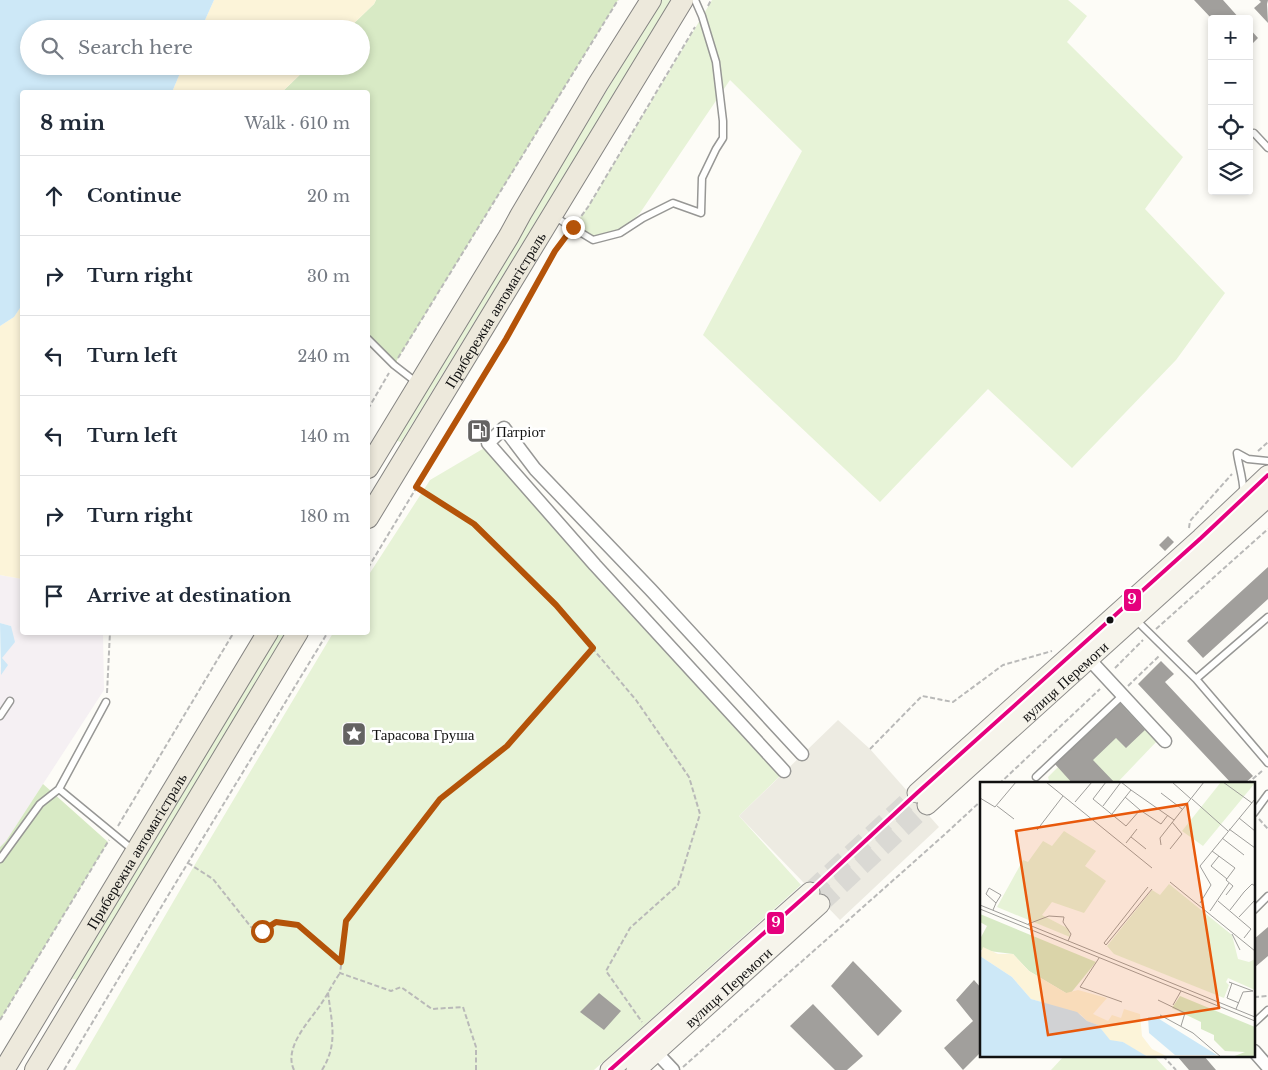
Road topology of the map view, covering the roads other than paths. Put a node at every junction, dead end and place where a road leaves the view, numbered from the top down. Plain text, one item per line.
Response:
1 (651, 0) edge
2 (683, 0) edge
3 (695, 0) edge
4 (1254, 133) dead end
5 (1268, 148) edge
6 (552, 215) junction
7 (370, 340) edge
8 (419, 384) junction
9 (383, 443) junction
10 (412, 444) junction
11 (1268, 461) edge
12 (370, 465) edge
13 (1268, 475) edge
14 (370, 477) edge
15 (1268, 497) edge
16 (1240, 502) junction
17 (372, 511) edge
18 (1268, 617) edge
19 (1134, 618) junction
20 (266, 635) edge
21 (296, 635) edge
22 (1089, 659) junction
23 (1196, 679) junction
24 (1122, 694) junction
25 (10, 702) dead end
26 (106, 702) road end
27 (0, 716) edge
28 (1165, 741) dead end
29 (802, 754) dead end
30 (1268, 764) edge
31 (784, 771) dead end
32 (1036, 777) dead end
33 (59, 789) junction
34 (1268, 794) edge
35 (1256, 815) edge
36 (136, 852) junction
37 (0, 859) edge
38 (1268, 896) edge
39 (815, 898) tunnel mouth
40 (1256, 908) edge
41 (57, 982) junction
42 (83, 990) junction
43 (1268, 1010) edge
44 (1256, 1021) edge
45 (648, 1039) junction
46 (1256, 1053) edge
47 (633, 1065) edge
48 (1268, 1067) edge
49 (5, 1069) edge
50 (27, 1070) edge
51 (35, 1070) edge
52 (610, 1070) edge
53 (673, 1070) edge

1 - 8 main road, Прибережна автомагістраль
2 - 6 main road, Прибережна автомагістраль
3 - 6 lane
4 - 5 lane
6 - 10 main road, Прибережна автомагістраль
7 - 8 lane
8 - 9 main road, Прибережна автомагістраль
9 - 10 main road
9 - 12 main road, Прибережна автомагістраль
10 - 17 main road, Прибережна автомагістраль
11 - 16 lane
13 - 16 main road, вулиця Перемоги
14 - 17 main road
15 - 19 main road, вулиця Перемоги
16 - 22 main road, вулиця Перемоги
18 - 23 lane
19 - 22 main road, вулиця Перемоги
19 - 23 lane
20 - 36 main road, Прибережна автомагістраль
21 - 42 main road, Прибережна автомагістраль
22 - 24 street
23 - 30 lane
24 - 28 street
24 - 32 lane
25 - 27 lane
26 - 33 lane
29 - 31 street
33 - 36 lane
33 - 37 lane
34 - 35 lane
36 - 41 main road, Прибережна автомагістраль
38 - 40 lane
39 - 45 main road, вулиця Перемоги
41 - 42 main road
41 - 49 main road, Прибережна автомагістраль
42 - 51 main road, Прибережна автомагістраль
43 - 44 lane
45 - 47 main road, вулиця Перемоги
45 - 53 street
46 - 48 street
47 - 52 main road, вулиця Перемоги
49 - 50 main road

